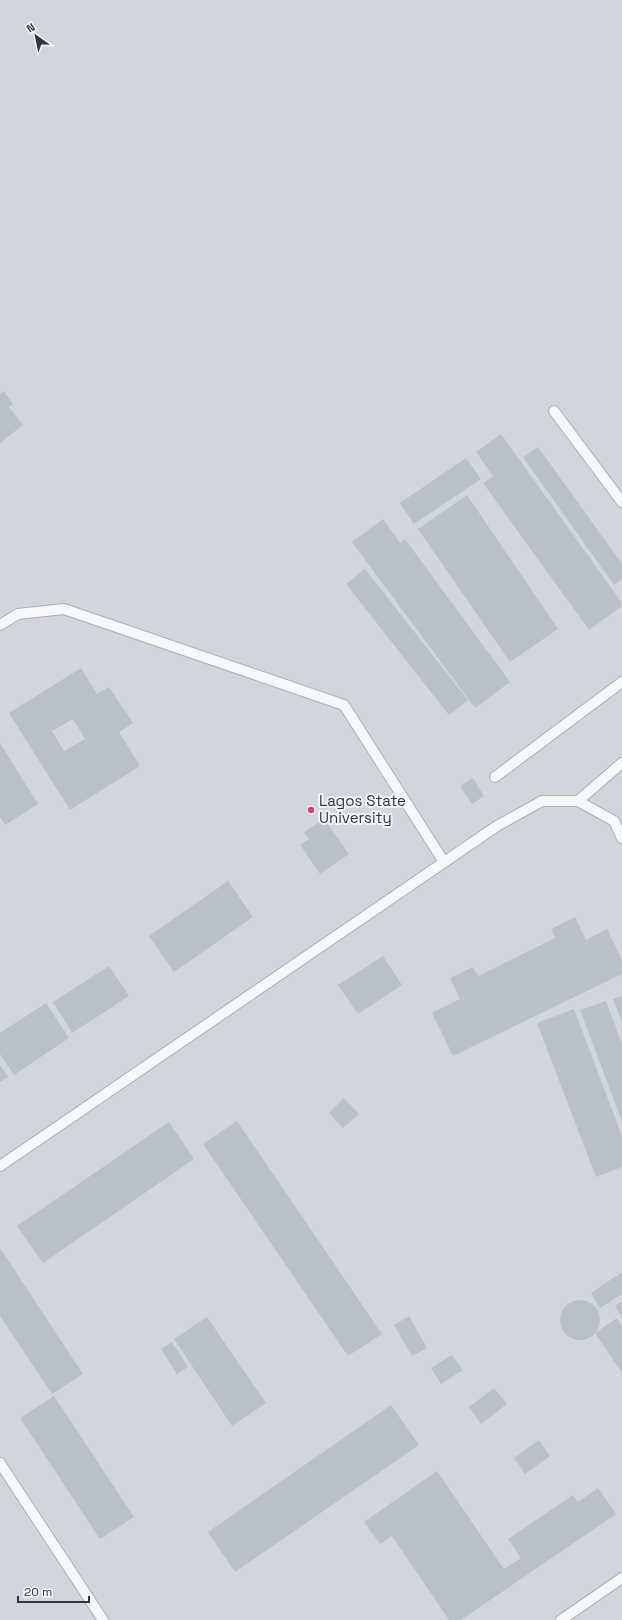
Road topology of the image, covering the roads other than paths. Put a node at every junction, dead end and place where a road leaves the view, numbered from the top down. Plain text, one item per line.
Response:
1 (554, 412) dead end
2 (622, 502) edge
3 (0, 625) edge
4 (622, 682) edge
5 (622, 764) edge
6 (495, 777) dead end
7 (578, 801) junction
8 (622, 838) edge
9 (444, 862) junction
10 (0, 1166) edge
11 (0, 1463) edge
12 (622, 1578) edge
13 (103, 1620) edge
14 (561, 1620) edge

1 - 2 lane
3 - 9 lane
4 - 6 lane
5 - 7 lane
7 - 8 lane
7 - 9 lane
9 - 10 lane
11 - 13 lane
12 - 14 lane

